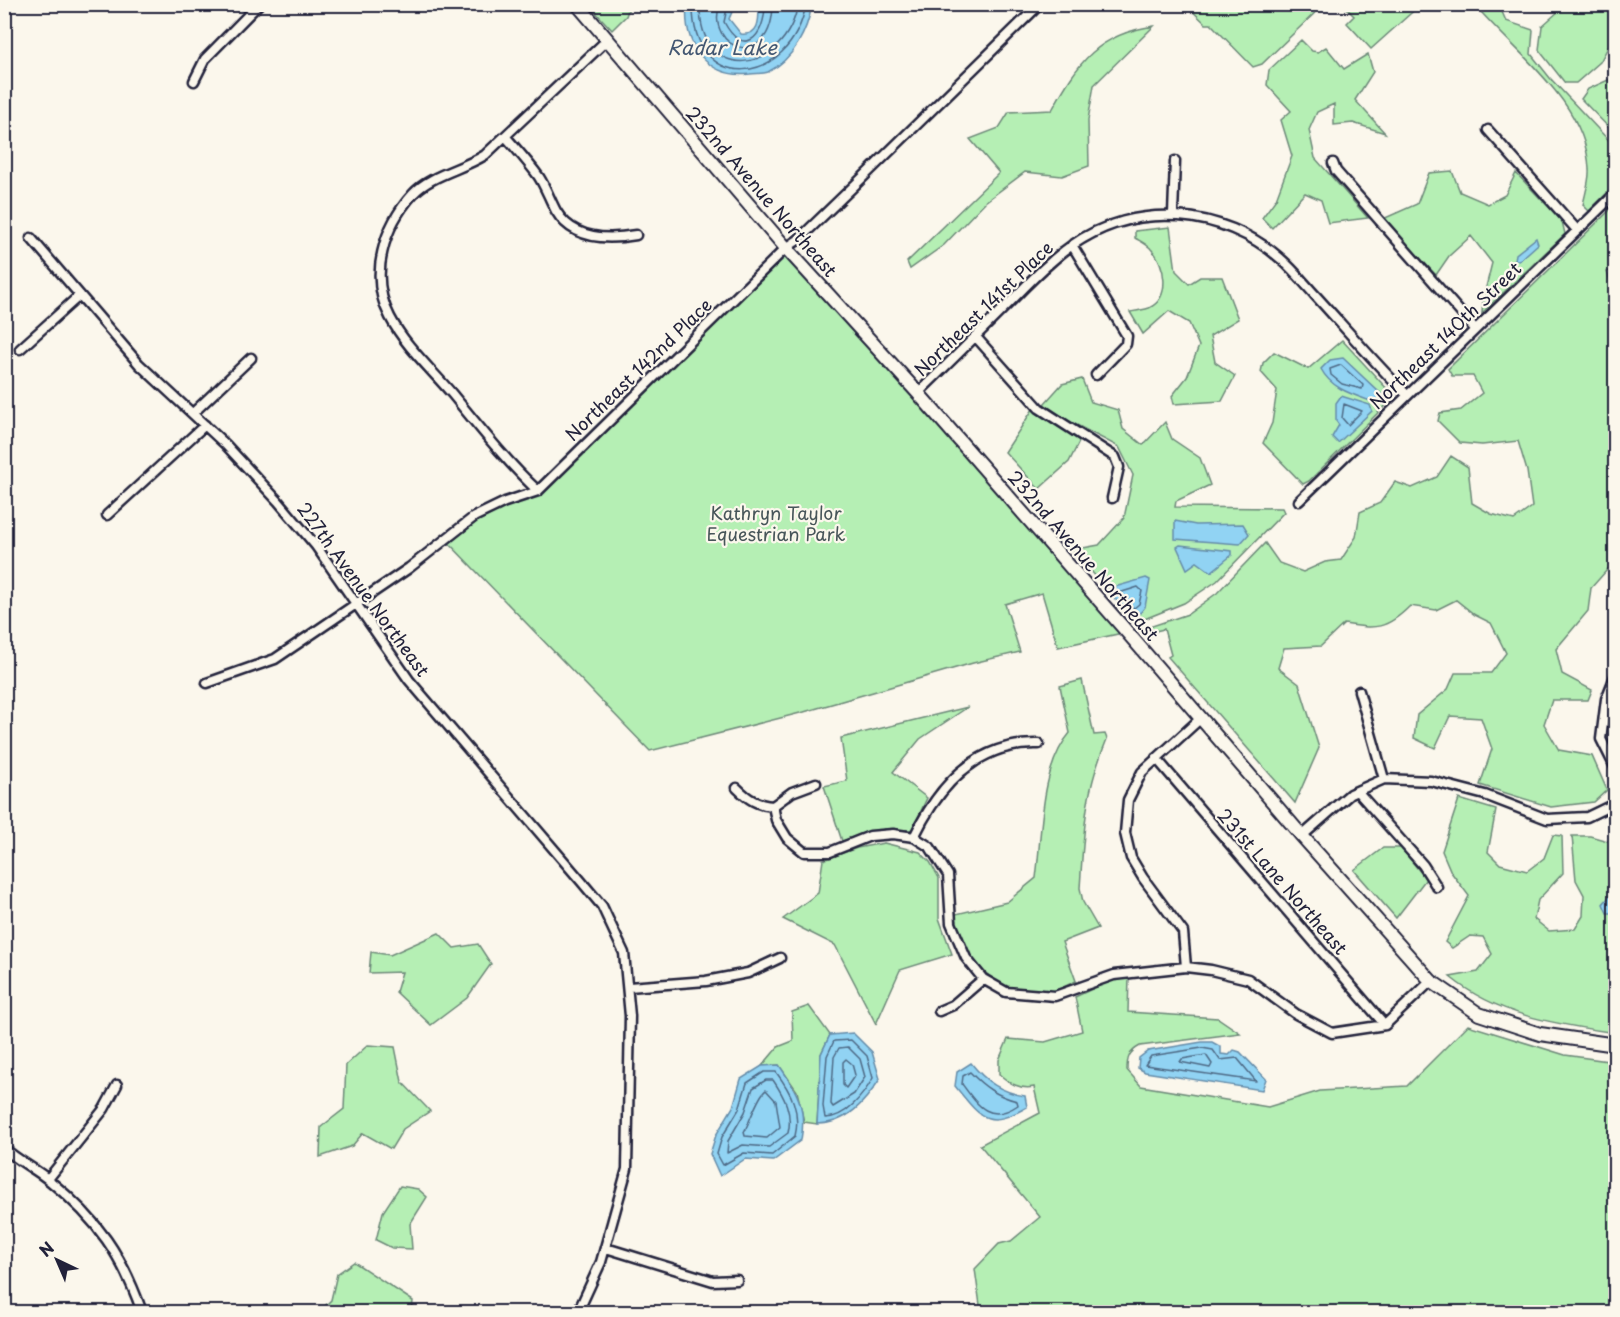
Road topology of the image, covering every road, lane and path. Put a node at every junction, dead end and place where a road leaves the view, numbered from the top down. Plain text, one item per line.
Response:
1 (259, 4) edge
2 (577, 4) edge
3 (1040, 4) edge
4 (607, 40) junction
5 (194, 81) dead end
6 (1488, 130) dead end
7 (506, 137) junction
8 (1175, 161) dead end
9 (1333, 163) dead end
10 (1616, 193) edge
11 (1173, 214) junction
12 (1577, 230) junction
13 (636, 235) dead end
14 (31, 238) dead end
15 (1072, 245) junction
16 (786, 248) junction
17 (80, 295) junction
18 (1475, 329) junction
19 (975, 336) junction
20 (20, 349) dead end
21 (252, 358) dead end
22 (1096, 375) dead end
23 (918, 393) junction
24 (1407, 395) junction
25 (193, 413) junction
26 (205, 425) junction
27 (538, 491) junction
28 (1112, 498) dead end
29 (1299, 501) dead end
30 (107, 515) dead end
31 (358, 604) junction
32 (1616, 674) edge
33 (207, 683) dead end
34 (1359, 691) dead end
35 (1201, 718) junction
36 (1039, 744) dead end
37 (1156, 758) junction
38 (1616, 769) edge
39 (1384, 779) junction
40 (816, 783) dead end
41 (737, 788) dead end
42 (1357, 790) junction
43 (1616, 803) edge
44 (773, 806) junction
45 (914, 837) junction
46 (1302, 837) junction
47 (1437, 887) dead end
48 (780, 958) dead end
49 (1186, 967) junction
50 (982, 979) junction
51 (1431, 981) junction
52 (629, 987) junction
53 (939, 1011) dead end
54 (1385, 1025) junction
55 (1616, 1045) edge
56 (117, 1085) dead end
57 (4, 1148) edge
58 (48, 1179) junction
59 (606, 1248) junction
60 (737, 1280) dead end
61 (142, 1312) edge
62 (578, 1312) edge

1 - 5 street
2 - 4 street, 232nd Avenue Northeast
3 - 16 street, Northeast 142nd Place
4 - 7 street
4 - 16 street, 232nd Avenue Northeast
6 - 12 street
7 - 13 street
7 - 27 street
8 - 11 street
9 - 18 street
10 - 12 street, Northeast 140th Street
11 - 15 street, Northeast 141st Place
11 - 24 street, Northeast 141st Place
12 - 18 street, Northeast 140th Street
14 - 17 street, 227th Avenue Northeast
15 - 19 street, Northeast 141st Place
15 - 22 street
16 - 23 street, 232nd Avenue Northeast
16 - 27 street, Northeast 142nd Place
17 - 20 street
17 - 25 street, 227th Avenue Northeast
18 - 24 street, Northeast 140th Street
19 - 23 street, Northeast 141st Place
19 - 28 street
21 - 25 street
23 - 35 street, 232nd Avenue Northeast
24 - 29 street, Northeast 140th Street
25 - 26 street, 227th Avenue Northeast
26 - 30 street
26 - 31 street, 227th Avenue Northeast
27 - 31 street, Northeast 142nd Place
31 - 33 street, Northeast 142nd Place
31 - 52 street, 227th Avenue Northeast
32 - 38 street
34 - 39 street
35 - 37 street
35 - 46 street, 232nd Avenue Northeast
36 - 45 street
37 - 49 street
37 - 54 street, 231st Lane Northeast
39 - 42 street
39 - 43 street
40 - 44 street
41 - 44 street
42 - 46 street
42 - 47 street
44 - 45 street
45 - 50 street
46 - 51 street, 232nd Avenue Northeast
48 - 52 street
49 - 50 street
49 - 54 street
50 - 53 street
51 - 54 street
51 - 55 street, 232nd Avenue Northeast
52 - 59 street, 227th Avenue Northeast
56 - 58 street
57 - 58 street
58 - 61 street
59 - 60 street
59 - 62 street, 227th Avenue Northeast

